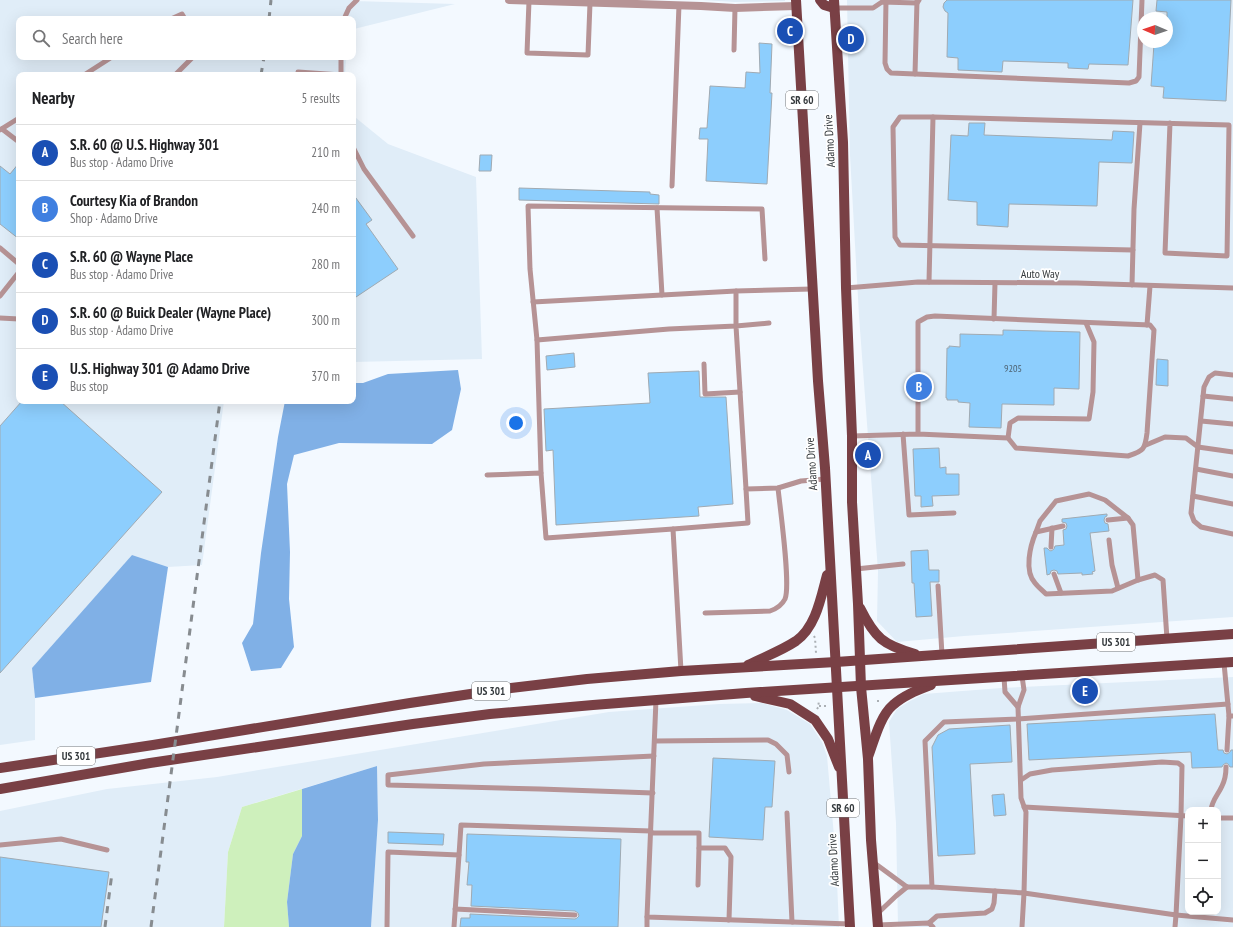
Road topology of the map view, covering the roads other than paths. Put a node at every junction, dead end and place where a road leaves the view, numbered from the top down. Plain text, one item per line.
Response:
1 (357, 0) edge
2 (509, 0) edge
3 (820, 0) edge
4 (1142, 0) edge
5 (529, 1) edge
6 (883, 1) edge
7 (918, 1) edge
8 (585, 2) edge
9 (702, 3) edge
10 (796, 3) edge
11 (834, 4) edge
12 (679, 5) junction
13 (735, 8) junction
14 (345, 16) edge
15 (734, 50) dead end
16 (107, 60) edge
17 (190, 60) edge
18 (341, 60) edge
19 (89, 72) edge
20 (178, 72) edge
21 (342, 72) edge
22 (915, 74) junction
23 (933, 117) junction
24 (16, 120) edge
25 (1140, 123) junction
26 (1170, 124) junction
27 (1, 129) edge
28 (16, 140) edge
29 (356, 153) edge
30 (672, 186) dead end
31 (657, 208) junction
32 (413, 236) dead end
33 (930, 246) junction
34 (0, 248) edge
35 (1133, 250) junction
36 (765, 259) dead end
37 (16, 261) edge
38 (16, 276) edge
39 (929, 282) junction
40 (995, 283) junction
41 (1132, 285) junction
42 (1150, 286) junction
43 (846, 288) junction
44 (1233, 288) edge
45 (812, 289) junction
46 (736, 291) junction
47 (662, 295) junction
48 (0, 296) edge
49 (533, 302) junction
50 (0, 318) edge
51 (16, 319) edge
52 (994, 319) junction
53 (769, 323) dead end
54 (1086, 323) junction
55 (1147, 325) junction
56 (736, 326) junction
57 (537, 340) junction
58 (704, 364) dead end
59 (1233, 375) edge
60 (740, 392) junction
61 (1203, 396) junction
62 (1233, 399) edge
63 (1201, 421) junction
64 (1233, 424) edge
65 (903, 434) junction
66 (918, 434) junction
67 (852, 436) junction
68 (1008, 438) junction
69 (1146, 445) junction
70 (1198, 447) junction
71 (1233, 452) edge
72 (1196, 469) junction
73 (541, 473) junction
74 (487, 475) dead end
75 (1233, 476) edge
76 (825, 479) junction
77 (778, 488) junction
78 (746, 489) junction
79 (1193, 496) junction
80 (1233, 504) edge
81 (954, 513) dead end
82 (1128, 518) junction
83 (1108, 520) dead end
84 (1063, 526) dead end
85 (1052, 528) junction
86 (673, 529) junction
87 (1036, 532) junction
88 (1233, 534) edge
89 (1109, 540) dead end
90 (1051, 547) dead end
91 (903, 564) dead end
92 (830, 565) junction
93 (856, 568) junction
94 (1054, 574) dead end
95 (1138, 580) junction
96 (938, 586) dead end
97 (1118, 588) junction
98 (1061, 593) junction
99 (858, 604) junction
100 (705, 613) dead end
101 (1233, 634) edge
102 (1167, 639) junction
103 (942, 655) junction
104 (923, 656) junction
105 (860, 660) junction
106 (836, 662) junction
107 (1229, 663) edge
108 (742, 667) junction
109 (681, 671) junction
110 (1022, 676) junction
111 (1004, 678) junction
112 (941, 681) junction
113 (861, 687) junction
114 (837, 688) junction
115 (746, 693) junction
116 (656, 700) junction
117 (1228, 704) junction
118 (1018, 707) junction
119 (1231, 716) edge
120 (1018, 719) junction
121 (655, 741) junction
122 (1227, 750) dead end
123 (654, 756) junction
124 (868, 759) junction
125 (1226, 767) dead end
126 (0, 768) edge
127 (790, 772) dead end
128 (842, 775) junction
129 (1021, 780) junction
130 (0, 789) edge
131 (652, 794) junction
132 (1024, 807) junction
133 (1211, 807) edge
134 (787, 813) dead end
135 (1181, 816) junction
136 (1185, 816) edge
137 (1221, 818) edge
138 (1233, 818) edge
139 (651, 832) junction
140 (0, 845) edge
141 (699, 848) junction
142 (108, 850) dead end
143 (459, 855) junction
144 (872, 862) junction
145 (698, 885) dead end
146 (907, 887) junction
147 (932, 887) junction
148 (995, 891) junction
149 (1024, 893) junction
150 (455, 909) junction
151 (877, 914) junction
152 (575, 915) dead end
153 (1176, 915) junction
154 (647, 917) junction
155 (730, 920) junction
156 (1233, 920) edge
157 (792, 922) junction
158 (929, 923) junction
159 (781, 924) edge
160 (850, 926) edge
161 (878, 926) edge
162 (386, 927) edge
163 (454, 927) edge
164 (647, 927) edge
165 (933, 927) edge
166 (1022, 927) edge
167 (1175, 927) edge

1 - 14 lane
2 - 5 street
3 - 11 main road
4 - 22 lane
5 - 8 street
5 - 8 lane
6 - 7 lane
6 - 11 lane
6 - 22 lane
7 - 22 lane
8 - 12 street
9 - 12 street
9 - 13 street
10 - 13 street
10 - 45 main road, Adamo Drive / SR 60
11 - 43 main road, Adamo Drive
12 - 30 lane
13 - 15 lane
16 - 19 lane
17 - 20 lane
18 - 21 lane
23 - 25 lane
23 - 33 lane
23 - 33 lane
24 - 27 lane
25 - 26 lane
25 - 35 lane
26 - 26 lane
27 - 28 lane
29 - 32 lane
31 - 36 lane
31 - 47 lane
31 - 49 lane
33 - 35 lane
33 - 39 lane
34 - 37 lane
35 - 41 lane
38 - 48 lane
39 - 40 lane, Auto Way
39 - 43 lane, Auto Way
40 - 41 lane, Auto Way
40 - 52 lane
41 - 42 lane, Auto Way
42 - 44 lane, Auto Way
42 - 55 lane
43 - 67 main road, Adamo Drive
45 - 46 lane
45 - 76 main road, Adamo Drive / SR 60
46 - 47 lane
46 - 56 lane
47 - 49 lane
49 - 57 lane
50 - 51 lane
52 - 54 lane
52 - 66 lane
53 - 56 lane
54 - 55 lane
54 - 68 lane
55 - 69 lane
56 - 57 lane
56 - 60 lane
57 - 73 lane
58 - 60 lane
59 - 61 lane
60 - 78 lane
61 - 62 lane
61 - 63 lane
63 - 64 lane
63 - 70 lane
65 - 66 lane
65 - 67 lane
65 - 81 lane
66 - 68 lane
67 - 93 main road, Adamo Drive
68 - 69 lane
69 - 70 lane
70 - 71 lane
70 - 72 lane
72 - 75 lane
72 - 79 lane
73 - 74 lane
73 - 86 lane
76 - 77 lane
76 - 92 main road, Adamo Drive / SR 60
77 - 78 lane
77 - 100 lane
78 - 86 lane
79 - 80 lane
79 - 88 lane
82 - 83 lane
82 - 87 lane
82 - 95 lane
84 - 85 lane
85 - 87 lane
85 - 90 lane
86 - 109 lane
87 - 98 lane
89 - 97 lane
91 - 93 lane
92 - 106 main road, Adamo Drive / SR 60
92 - 108 main road
93 - 99 main road, Adamo Drive
94 - 98 lane
95 - 97 lane
95 - 102 lane
96 - 103 lane
97 - 98 lane
99 - 104 main road
99 - 105 main road, Adamo Drive
101 - 102 main road, US 301
102 - 103 main road, US 301
103 - 104 main road, US 301
104 - 105 main road, US 301
105 - 106 main road, US 301
105 - 113 main road, Adamo Drive
106 - 108 main road, US 301
106 - 114 main road, Adamo Drive / SR 60
107 - 110 main road, US 301
107 - 117 lane
108 - 109 main road, US 301
109 - 126 main road, US 301
110 - 111 main road, US 301
110 - 118 lane
111 - 112 main road, US 301
111 - 118 lane
112 - 113 main road, US 301
112 - 124 main road
113 - 114 main road, US 301
113 - 124 main road, Adamo Drive / SR 60
114 - 115 main road, US 301
114 - 128 main road, Adamo Drive / SR 60
115 - 116 main road, US 301
115 - 128 main road
116 - 121 lane
116 - 130 main road, US 301
117 - 119 lane
117 - 120 lane
118 - 120 lane
119 - 122 lane
120 - 129 lane
120 - 147 lane
121 - 123 lane
121 - 127 lane
123 - 131 lane
123 - 131 lane
124 - 144 main road, Adamo Drive / SR 60
125 - 133 lane
128 - 160 main road, Adamo Drive / SR 60
129 - 132 lane
129 - 135 lane
131 - 139 lane
132 - 135 lane
132 - 149 lane
134 - 157 lane
135 - 136 lane
135 - 153 lane
137 - 138 lane
139 - 141 lane
139 - 143 lane
139 - 154 lane
140 - 142 lane
141 - 145 lane
141 - 155 lane
143 - 150 lane
143 - 162 lane
144 - 146 lane
144 - 151 main road, Adamo Drive / SR 60
146 - 147 lane
146 - 151 lane
147 - 148 lane
148 - 149 lane
148 - 158 lane
149 - 153 lane
149 - 166 lane
150 - 152 lane
150 - 163 lane
151 - 161 main road, Adamo Drive / SR 60
153 - 156 lane
153 - 167 lane
154 - 155 lane
154 - 164 lane
155 - 159 lane
157 - 159 lane
157 - 160 lane
158 - 161 lane
158 - 165 lane

